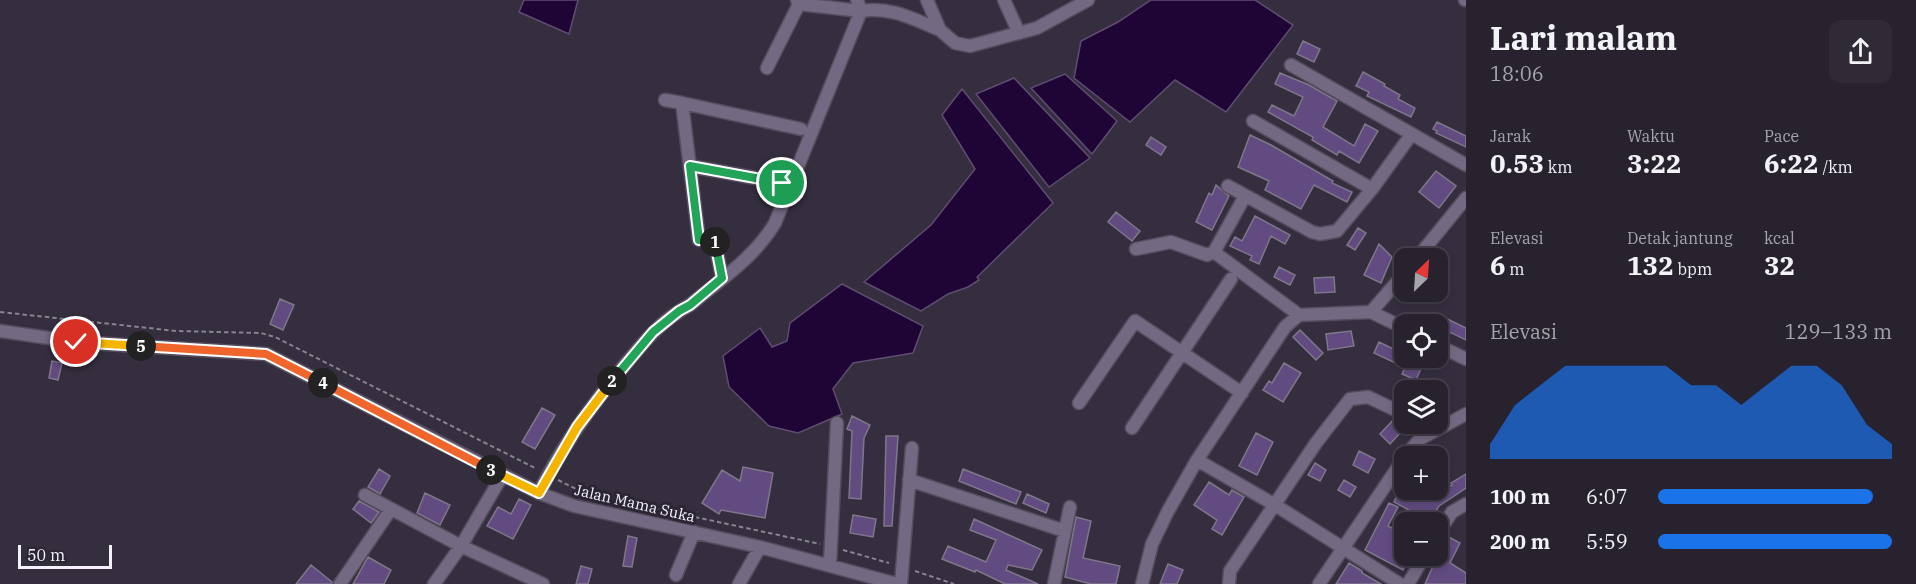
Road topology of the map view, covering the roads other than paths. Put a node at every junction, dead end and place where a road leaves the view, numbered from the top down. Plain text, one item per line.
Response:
1 (927, 0) edge
2 (1004, 0) edge
3 (1088, 0) edge
4 (798, 2) edge
5 (859, 5) edge
6 (1071, 5) edge
7 (940, 30) junction
8 (1019, 33) junction
9 (1291, 65) dead end
10 (767, 68) dead end
11 (665, 100) dead end
12 (682, 104) junction
13 (1253, 121) dead end
14 (801, 129) dead end
15 (1412, 135) junction
16 (1466, 165) edge
17 (690, 166) junction
18 (782, 183) dead end
19 (1228, 186) dead end
20 (1372, 189) junction
21 (1245, 196) junction
22 (1466, 198) edge
23 (1425, 248) edge
24 (1136, 249) dead end
25 (1214, 252) junction
26 (722, 278) junction
27 (1231, 279) dead end
28 (1394, 286) edge
29 (1371, 312) junction
30 (1299, 315) junction
31 (1394, 323) edge
32 (0, 331) edge
33 (1448, 350) edge
34 (1182, 353) junction
35 (1466, 359) edge
36 (1242, 393) junction
37 (1079, 404) dead end
38 (1394, 409) edge
39 (1466, 414) edge
40 (837, 423) dead end
41 (1448, 423) edge
42 (1132, 428) dead end
43 (1428, 434) edge
44 (1414, 446) edge
45 (912, 448) dead end
46 (1197, 460) junction
47 (1394, 473) edge
48 (502, 476) junction
49 (909, 480) junction
50 (539, 493) junction
51 (365, 495) dead end
52 (1275, 506) junction
53 (1070, 507) dead end
54 (391, 509) junction
55 (1463, 509) edge
56 (1448, 517) edge
57 (1065, 531) junction
58 (694, 532) junction
59 (461, 546) junction
60 (760, 547) junction
61 (1342, 549) junction
62 (830, 564) junction
63 (1419, 566) edge
64 (676, 575) dead end
65 (340, 584) edge
66 (434, 584) edge
67 (543, 584) edge
68 (739, 584) edge
69 (897, 584) edge
70 (902, 584) edge
71 (1054, 584) edge
72 (1142, 584) edge
73 (1229, 584) edge
74 (1319, 584) edge
75 (1400, 584) edge
76 (1408, 584) edge

1 - 7 street
2 - 8 street
3 - 6 street
4 - 5 street
4 - 10 street
5 - 7 street
5 - 26 street
6 - 8 street
7 - 8 street
9 - 15 street
11 - 12 street
12 - 14 street
12 - 17 street
13 - 20 street
15 - 16 street
15 - 20 street
17 - 18 street
17 - 26 street
19 - 21 street
20 - 21 street
21 - 25 street
22 - 23 street
24 - 25 street
25 - 30 street
26 - 50 street
27 - 34 street
28 - 29 street
29 - 30 street
29 - 31 street
30 - 36 street
32 - 48 street, Jalan Mama Suka
33 - 35 street
34 - 36 street
34 - 37 street
34 - 42 street
36 - 46 street
38 - 52 street
39 - 41 street
40 - 62 street
43 - 44 street
45 - 49 street
46 - 52 street
46 - 72 street
47 - 61 street
48 - 50 street, Jalan Mama Suka
48 - 59 street
49 - 57 street
49 - 70 street
50 - 58 street, Jalan Mama Suka
51 - 54 street
52 - 61 street
52 - 73 street
53 - 57 street
54 - 59 street
54 - 65 street
55 - 56 street
57 - 71 street
58 - 60 street, Jalan Mama Suka
58 - 64 street
59 - 66 street
59 - 67 street
60 - 62 street, Jalan Mama Suka
60 - 68 street
61 - 74 street
61 - 75 street
62 - 69 street, Jalan Mama Suka
63 - 76 street

